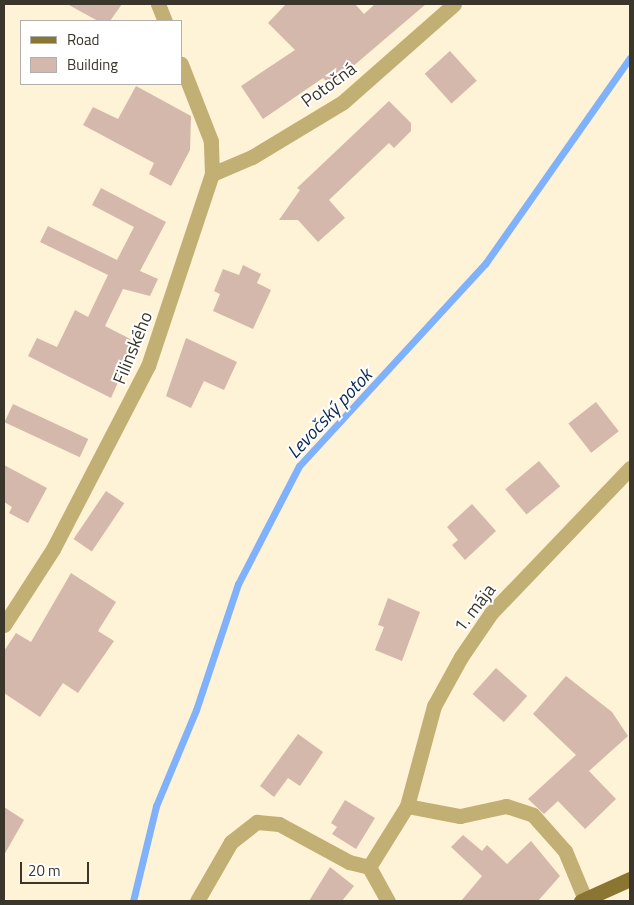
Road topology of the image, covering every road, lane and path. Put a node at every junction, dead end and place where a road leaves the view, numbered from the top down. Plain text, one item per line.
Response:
1 (158, 4) edge
2 (454, 4) edge
3 (165, 20) edge
4 (182, 67) edge
5 (212, 174) junction
6 (630, 468) edge
7 (4, 625) edge
8 (407, 806) junction
9 (369, 867) junction
10 (630, 879) edge
11 (583, 900) edge
12 (197, 901) edge
13 (388, 901) edge

1 - 3 street
2 - 5 street, Potočná
4 - 5 street, Filinského
5 - 7 street, Filinského
6 - 8 street, 1. mája
8 - 9 street, 1. mája
8 - 11 street
9 - 12 street
9 - 13 street
10 - 11 main road

